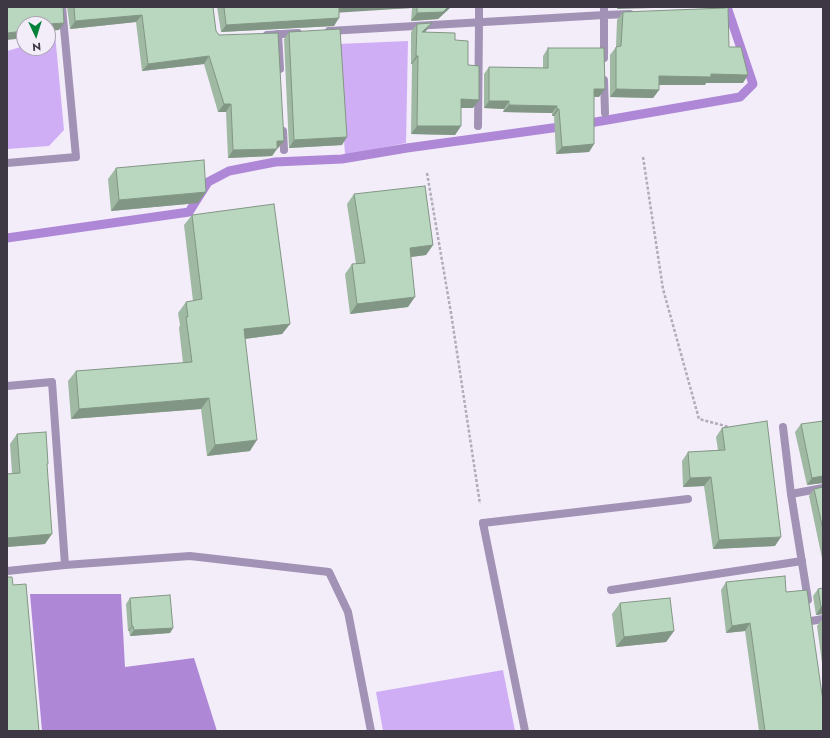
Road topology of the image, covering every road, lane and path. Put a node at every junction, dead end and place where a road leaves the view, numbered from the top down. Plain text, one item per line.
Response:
1 (62, 7) edge
2 (479, 7) edge
3 (604, 11) edge
4 (642, 14) edge
5 (479, 22) junction
6 (278, 34) junction
7 (255, 36) edge
8 (280, 81) edge
9 (605, 113) dead end
10 (282, 119) edge
11 (478, 126) dead end
12 (284, 150) edge
13 (643, 157) dead end
14 (7, 163) edge
15 (427, 173) dead end
16 (7, 386) edge
17 (732, 427) edge
18 (783, 427) dead end
19 (823, 488) edge
20 (791, 494) junction
21 (688, 499) dead end
22 (483, 522) junction
23 (802, 561) junction
24 (65, 565) junction
25 (7, 570) edge
26 (611, 590) dead end
27 (823, 619) edge
28 (371, 731) edge
29 (525, 731) edge

1 - 14 street
2 - 5 street
3 - 4 street
3 - 5 street
3 - 9 street
5 - 6 street
5 - 11 street
6 - 7 street
6 - 8 street
10 - 12 street
13 - 17 path
15 - 22 path
16 - 24 street
18 - 20 street
19 - 20 street
20 - 23 street
21 - 22 street
22 - 29 street
23 - 26 street
23 - 27 street
24 - 25 street
24 - 28 street

